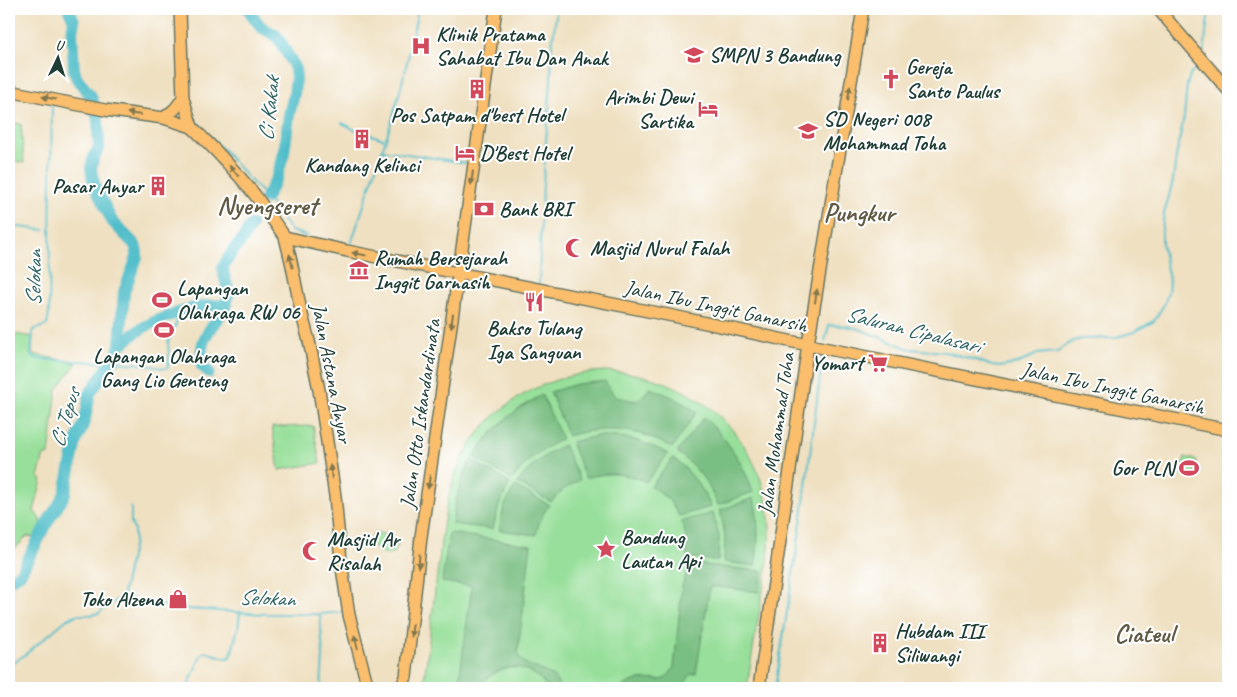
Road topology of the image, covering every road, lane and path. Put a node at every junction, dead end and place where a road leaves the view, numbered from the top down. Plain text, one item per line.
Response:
1 (180, 9) edge
2 (496, 9) edge
3 (863, 9) edge
4 (1158, 9) edge
5 (1228, 90) edge
6 (9, 91) edge
7 (183, 98) junction
8 (164, 118) junction
9 (192, 127) junction
10 (285, 237) junction
11 (458, 273) junction
12 (808, 344) junction
13 (1228, 430) edge
14 (408, 682) edge
15 (370, 688) edge
16 (401, 688) edge
17 (759, 688) edge

1 - 7 main road, Jalan Astana Anyar
2 -> 11 main road, Jalan Otto Iskandardinata
12 -> 3 main road, Jalan Mohammad Toha
4 - 5 main road
8 -> 6 main road
7 - 8 main road
7 - 9 main road, Jalan Astana Anyar
8 - 9 main road
10 -> 9 main road, Jalan Astana Anyar
11 -> 10 main road, Jalan Ibu Inggit Ganarsih
15 -> 10 main road, Jalan Astana Anyar
11 - 12 main road, Jalan Ibu Inggit Ganarsih
11 -> 14 main road, Jalan Otto Iskandardinata
12 - 13 main road, Jalan Ibu Inggit Ganarsih
12 - 17 main road, Jalan Mohammad Toha
14 - 16 main road, Jalan Otto Iskandardinata

